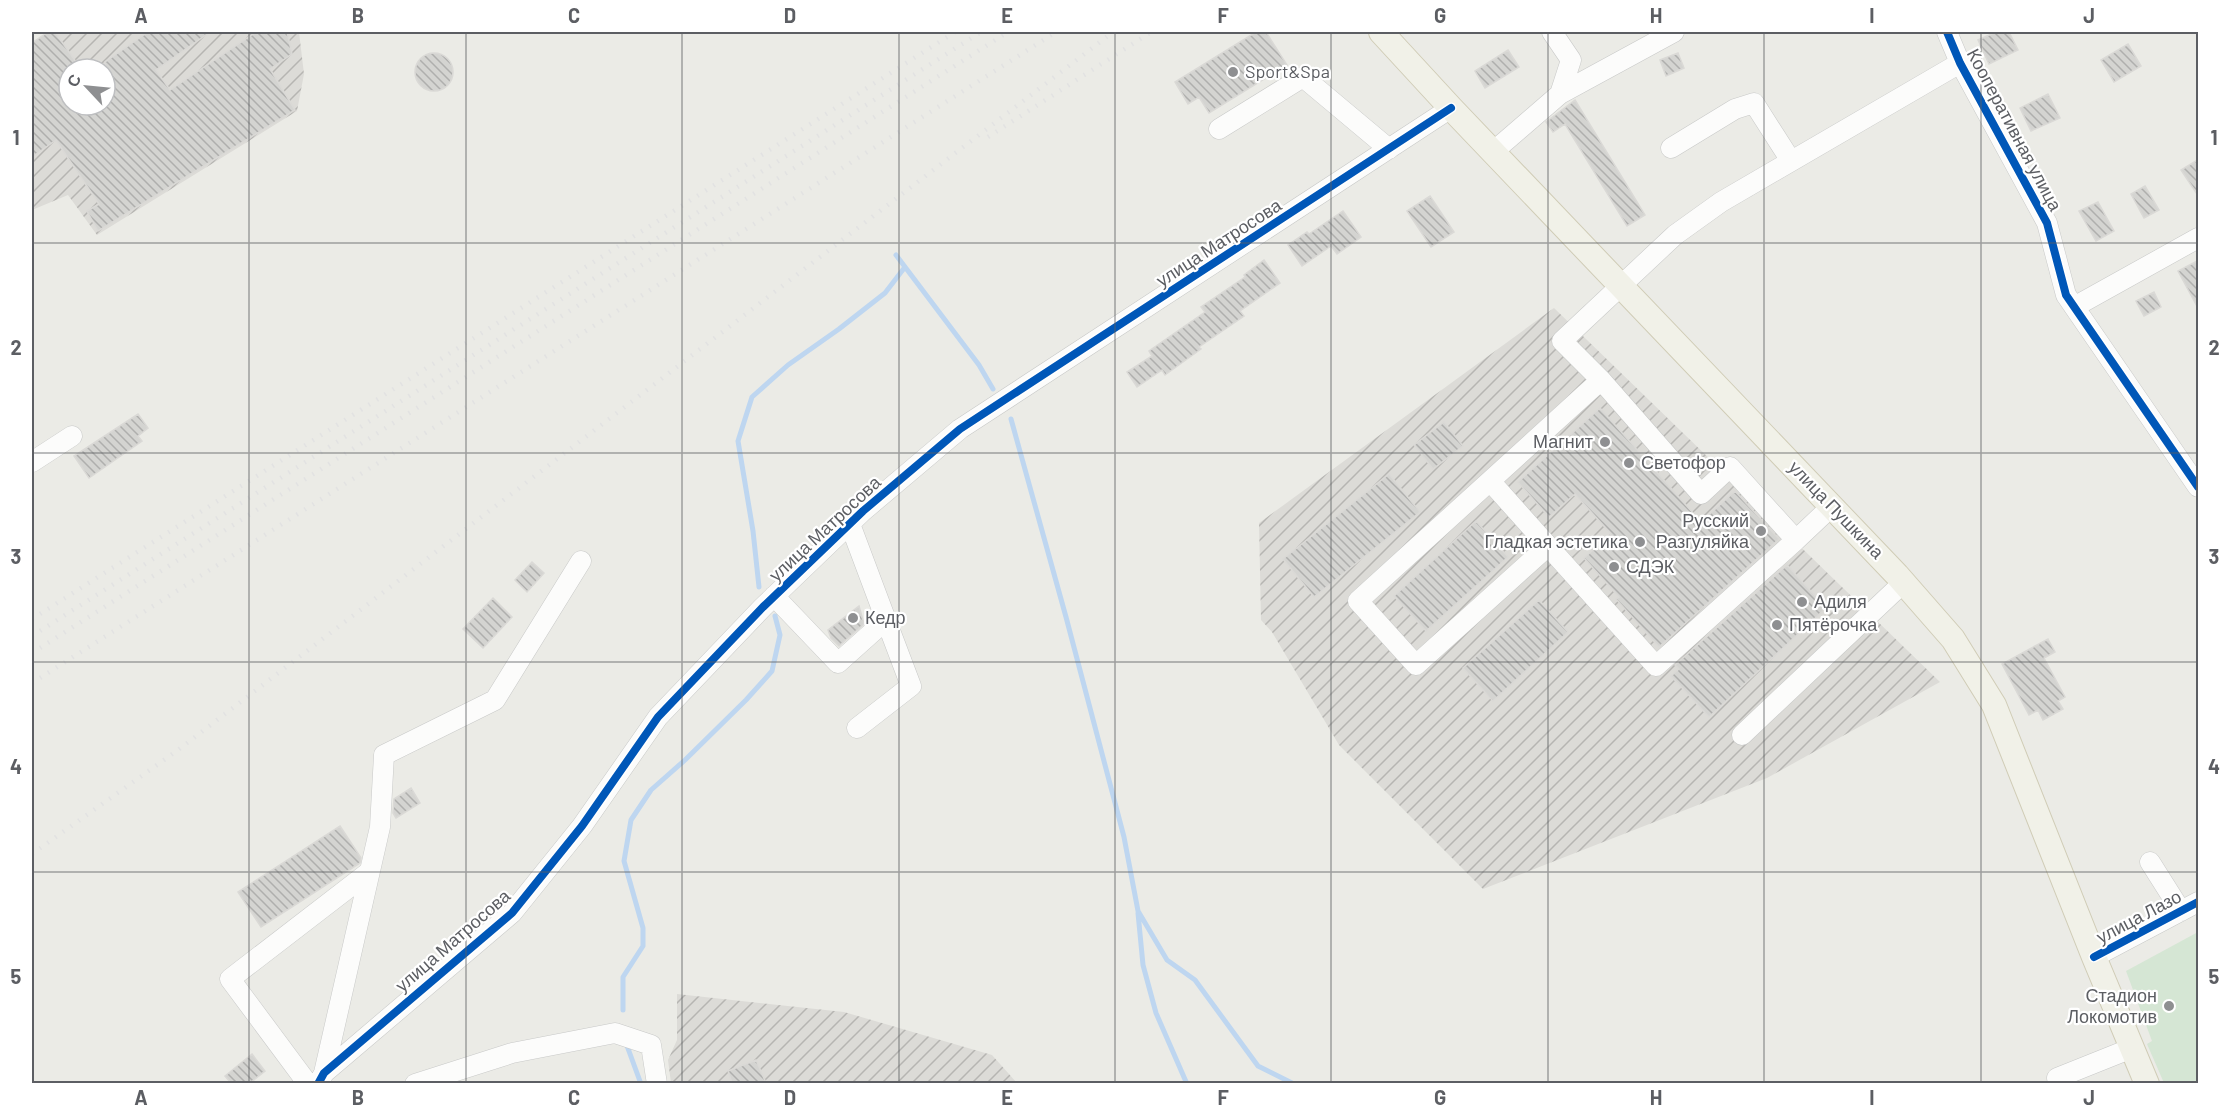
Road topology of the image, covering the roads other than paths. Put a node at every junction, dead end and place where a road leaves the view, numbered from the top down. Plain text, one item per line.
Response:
1 (1381, 32) edge
2 (1552, 32) edge
3 (1674, 32) edge
4 (1947, 32) edge
5 (1960, 63) junction
6 (1560, 94) junction
7 (1451, 108) junction
8 (1219, 129) dead end
9 (1671, 148) dead end
10 (1389, 149) junction
11 (1494, 152) junction
12 (1791, 160) junction
13 (2199, 238) edge
14 (1623, 286) junction
15 (2074, 307) junction
16 (1601, 380) junction
17 (72, 435) dead end
18 (32, 462) edge
19 (1490, 481) junction
20 (2199, 487) edge
21 (1832, 506) junction
22 (850, 524) junction
23 (1796, 540) junction
24 (1548, 546) junction
25 (581, 561) dead end
26 (1904, 582) junction
27 (774, 596) junction
28 (886, 620) junction
29 (857, 728) dead end
30 (1742, 735) dead end
31 (2150, 862) dead end
32 (369, 872) junction
33 (2190, 907) edge
34 (2094, 957) junction
35 (2132, 1048) junction
36 (2057, 1078) dead end
37 (317, 1080) edge
38 (415, 1083) edge
39 (657, 1083) edge
40 (2147, 1083) edge

1 - 7 main road, улица Пушкина
2 - 6 street
3 - 6 street
4 - 5 street, Кооперативная улица
5 - 12 street
5 - 15 street, Кооперативная улица
6 - 11 street
7 - 10 street, улица Матросова
7 - 11 main road, улица Пушкина
8 - 10 street
9 - 12 street
10 - 22 street, улица Матросова
11 - 14 main road, улица Пушкина
12 - 14 street
13 - 15 street
14 - 16 street
14 - 21 main road, улица Пушкина
15 - 20 street, Кооперативная улица
16 - 19 street
16 - 23 street
17 - 18 street
19 - 24 street
19 - 24 street
21 - 23 street
21 - 26 main road, улица Пушкина
22 - 27 street, улица Матросова
22 - 28 street
23 - 24 street
25 - 32 street
26 - 30 street
26 - 34 main road, улица Пушкина
27 - 28 street
27 - 37 street, улица Матросова
28 - 29 street
31 - 33 street
32 - 37 street
32 - 37 street
33 - 34 street, улица Лазо
34 - 35 main road, улица Пушкина
35 - 36 street
35 - 40 main road, улица Пушкина
38 - 39 street

